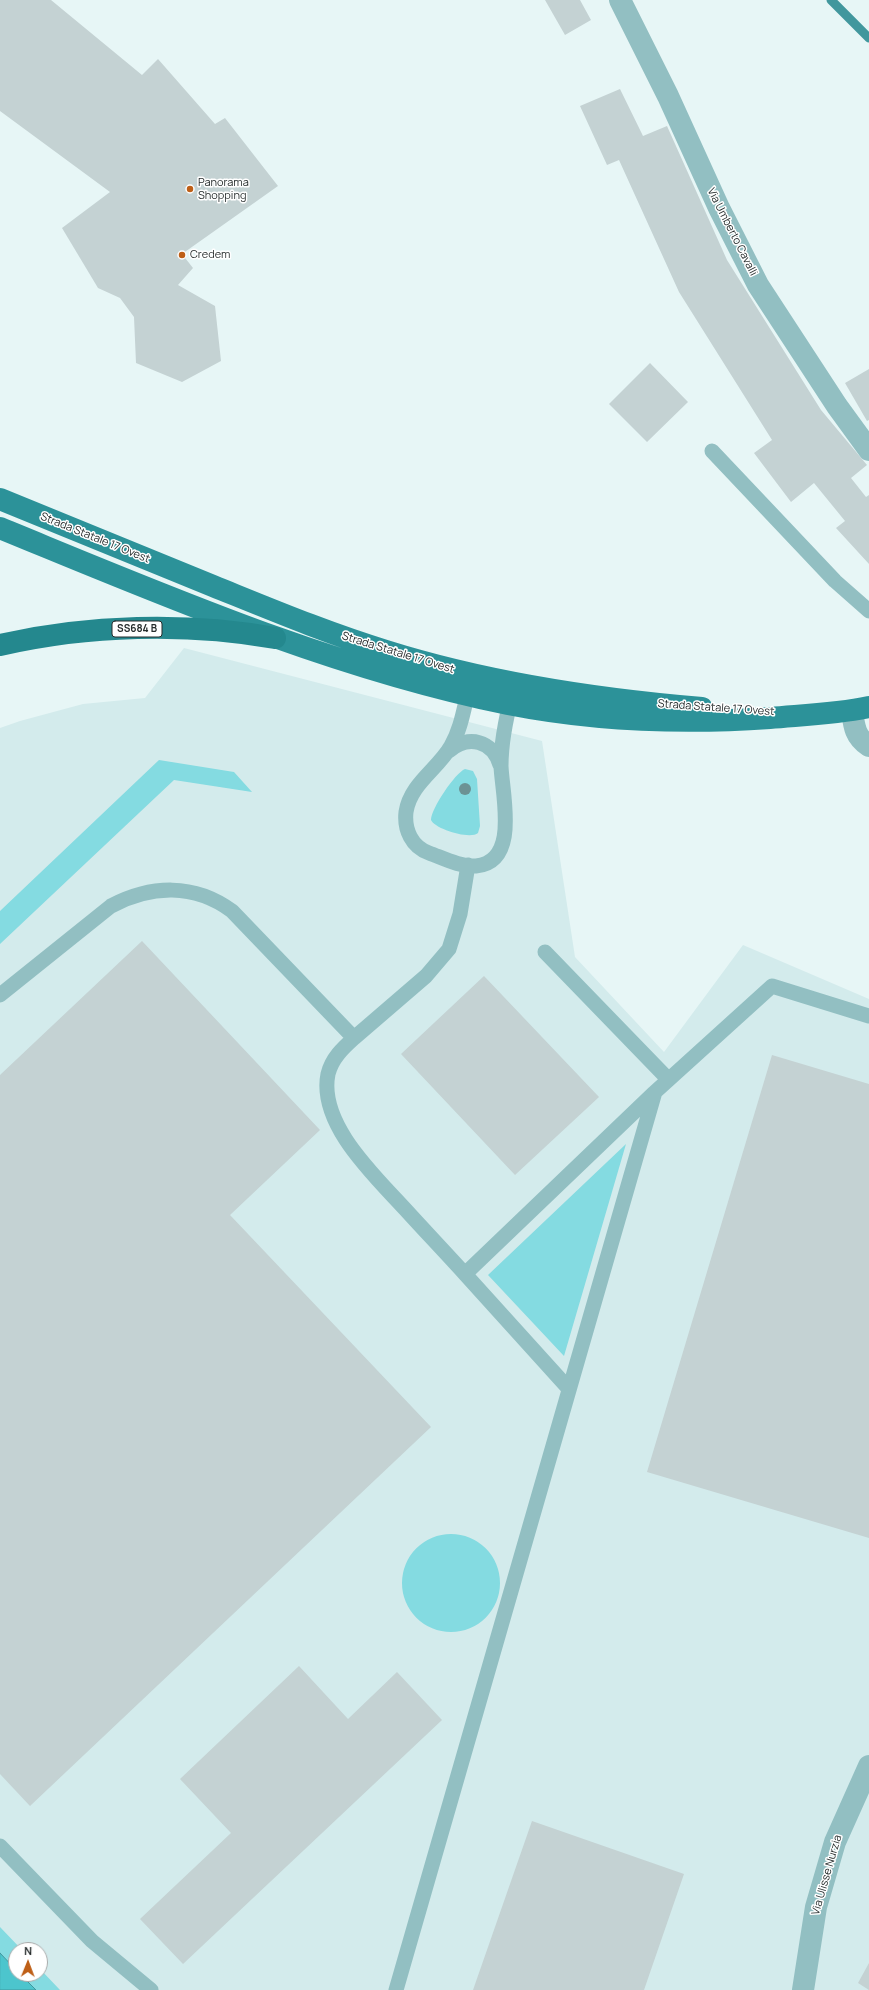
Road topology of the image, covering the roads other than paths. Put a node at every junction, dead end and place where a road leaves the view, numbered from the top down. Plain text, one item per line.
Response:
1 (620, 0) edge
2 (869, 450) edge
3 (712, 451) dead end
4 (0, 499) edge
5 (0, 528) edge
6 (869, 610) edge
7 (275, 638) junction
8 (0, 646) edge
9 (470, 685) junction
10 (512, 694) junction
11 (860, 709) edge
12 (869, 746) edge
13 (448, 752) junction
14 (501, 768) junction
15 (468, 865) junction
16 (545, 952) dead end
17 (0, 995) edge
18 (869, 1016) edge
19 (354, 1038) junction
20 (668, 1079) junction
21 (654, 1092) junction
22 (466, 1274) junction
23 (569, 1389) junction
24 (869, 1766) edge
25 (0, 1846) edge
26 (151, 1990) edge
27 (396, 1990) edge
28 (803, 1990) edge

1 - 2 street, Via Umberto Cavalli
3 - 6 lane
4 - 9 main road, Strada Statale 17 Ovest
5 - 7 main road, Strada Statale 17 Ovest
7 - 8 highway, SS684 B
7 - 9 main road, Strada Statale 17 Ovest
9 - 10 main road, Strada Statale 17 Ovest
9 - 13 lane
10 - 11 main road, Strada Statale 17 Ovest
10 - 14 lane
11 - 12 street
13 - 14 lane
13 - 15 lane
14 - 15 lane
15 - 19 lane
16 - 20 lane
17 - 19 lane
18 - 20 lane
19 - 22 lane
20 - 21 lane
21 - 22 lane
21 - 23 lane
22 - 23 lane
23 - 27 lane
24 - 28 street, Via Ulisse Nurzia
25 - 26 lane

